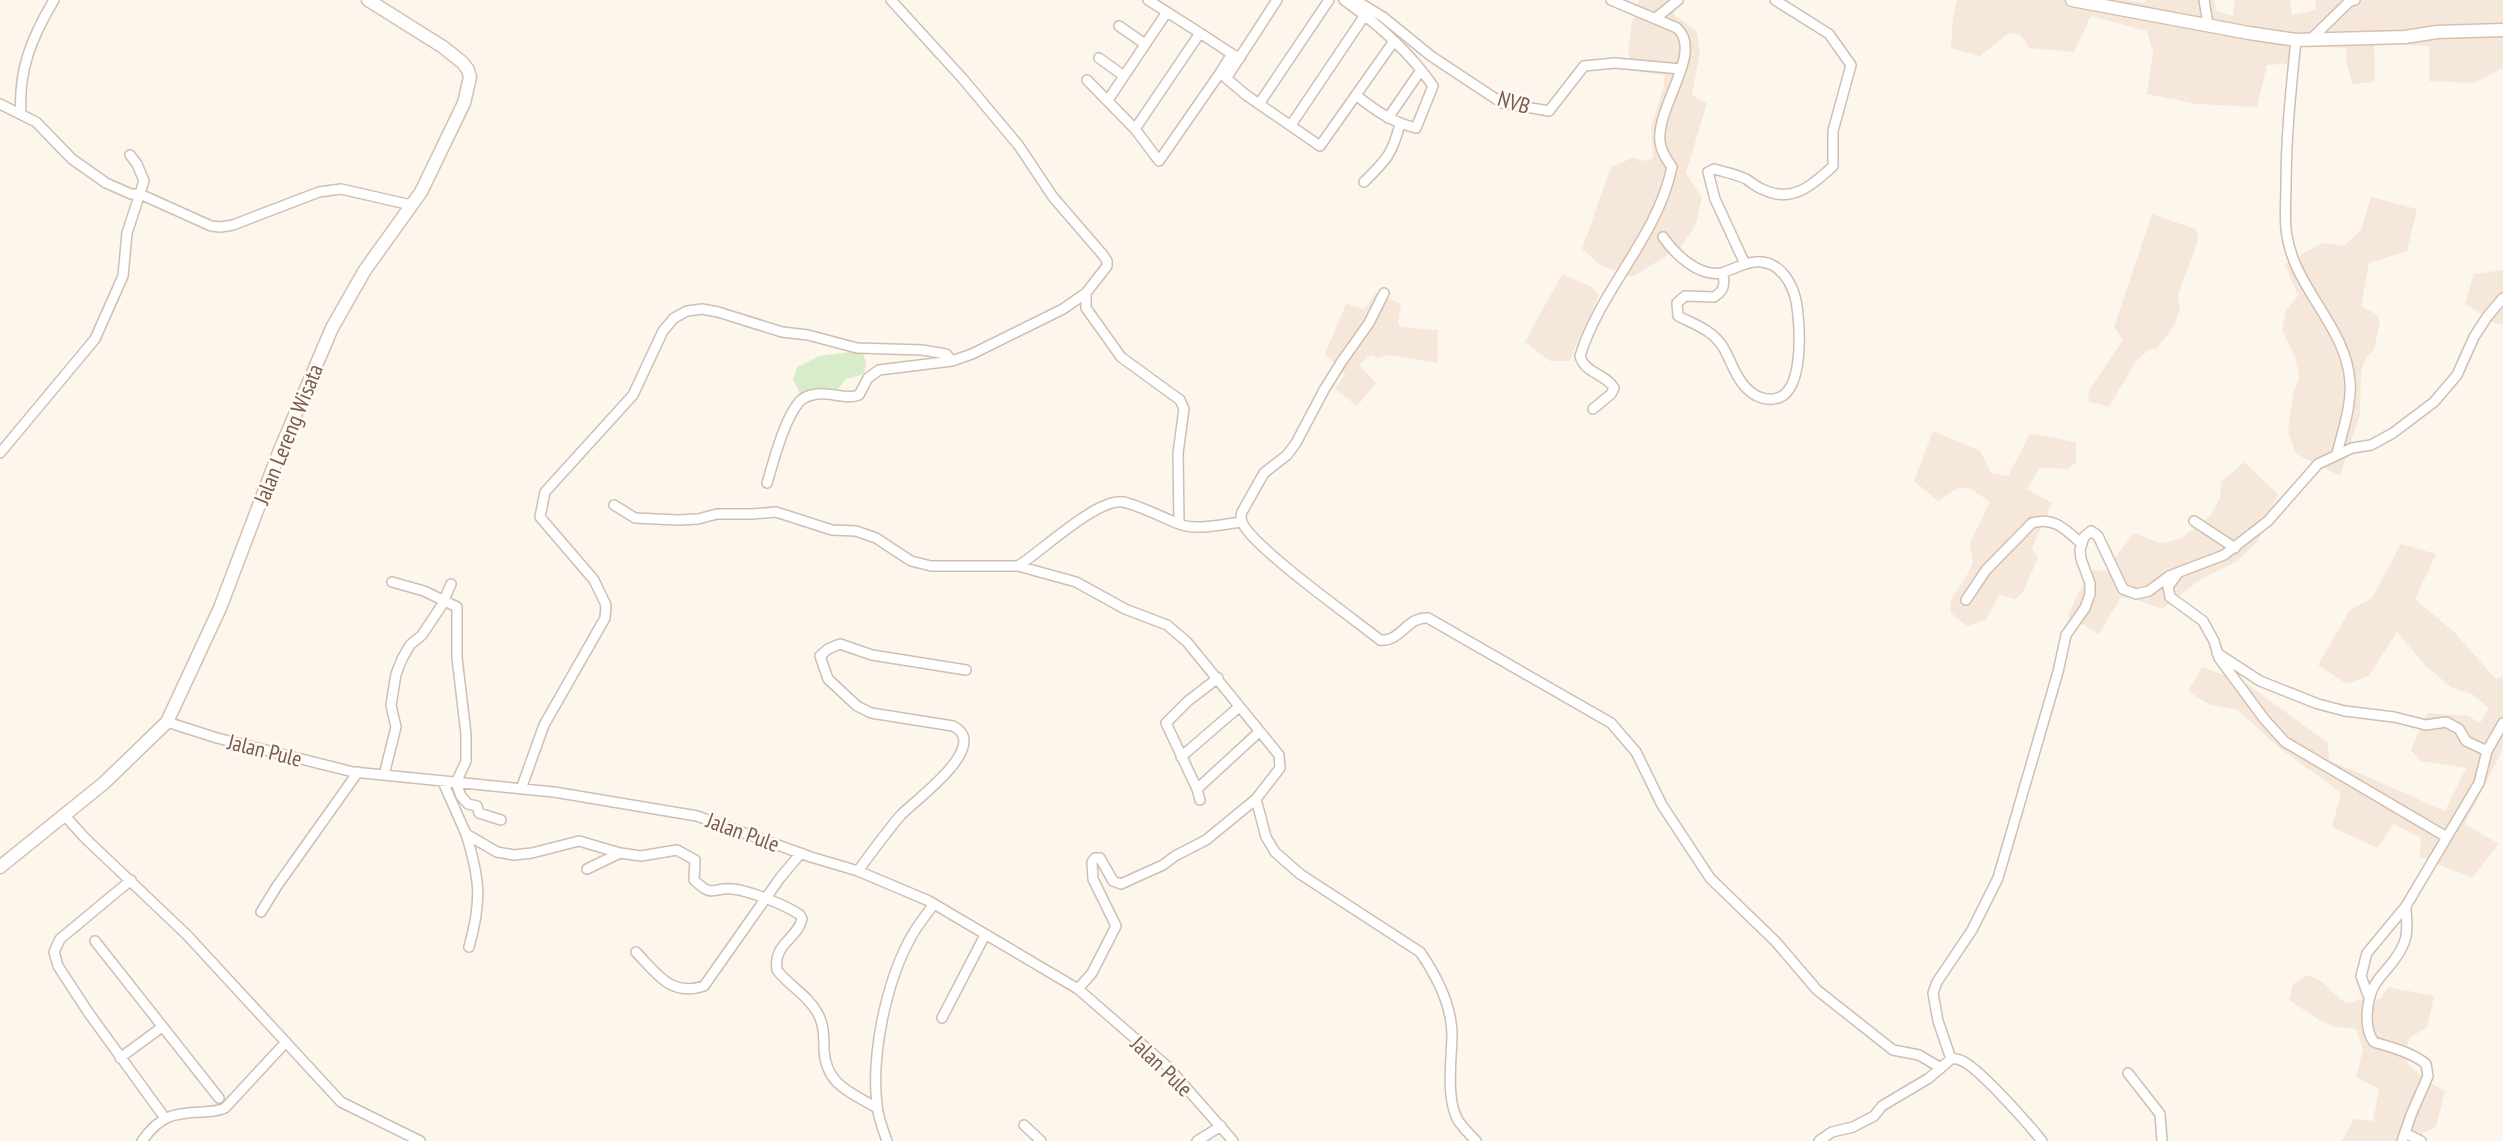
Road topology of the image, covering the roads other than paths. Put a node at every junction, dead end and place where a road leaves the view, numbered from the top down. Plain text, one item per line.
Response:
1 (54, 0) edge
2 (368, 0) edge
3 (891, 0) edge
4 (1148, 0) edge
5 (1277, 0) edge
6 (1329, 0) edge
7 (1344, 0) edge
8 (1355, 0) edge
9 (1611, 0) edge
10 (1678, 0) edge
11 (1775, 0) edge
12 (2072, 0) edge
13 (2204, 0) edge
14 (2355, 0) edge
15 (1167, 12) junction
16 (1365, 15) junction
17 (1656, 18) junction
18 (2208, 24) junction
19 (1119, 26) dead end
20 (2503, 30) edge
21 (1200, 33) junction
22 (2311, 39) junction
23 (1394, 40) junction
24 (2296, 40) junction
25 (1145, 44) junction
26 (1236, 56) junction
27 (1099, 58) dead end
28 (1681, 69) junction
29 (1421, 70) junction
30 (1223, 75) junction
31 (1124, 76) junction
32 (1087, 80) dead end
33 (1357, 96) junction
34 (1108, 100) junction
35 (0, 104) edge
36 (1259, 104) junction
37 (21, 114) junction
38 (1388, 118) junction
39 (1291, 124) junction
40 (1400, 124) junction
41 (1134, 129) junction
42 (130, 155) dead end
43 (1364, 182) dead end
44 (140, 194) junction
45 (411, 205) junction
46 (1663, 237) dead end
47 (1745, 264) junction
48 (1722, 273) junction
49 (1086, 293) junction
50 (1384, 293) dead end
51 (2503, 298) edge
52 (952, 361) junction
53 (1593, 409) dead end
54 (0, 453) edge
55 (2337, 454) junction
56 (767, 483) dead end
57 (614, 505) dead end
58 (2194, 521) dead end
59 (1242, 522) junction
60 (1179, 524) junction
61 (2082, 544) junction
62 (2235, 548) junction
63 (1018, 566) junction
64 (2179, 571) junction
65 (392, 582) dead end
66 (451, 584) dead end
67 (1966, 600) dead end
68 (444, 601) junction
69 (2217, 652) junction
70 (966, 670) dead end
71 (1218, 678) junction
72 (1239, 707) junction
73 (167, 722) junction
74 (2503, 723) edge
75 (1259, 732) junction
76 (2487, 751) junction
77 (1181, 757) junction
78 (358, 772) junction
79 (384, 775) junction
80 (443, 782) junction
81 (456, 783) junction
82 (521, 789) junction
83 (1197, 789) junction
84 (1256, 799) junction
85 (1200, 800) dead end
86 (65, 816) junction
87 (501, 820) dead end
88 (466, 834) junction
89 (2445, 836) junction
90 (620, 853) junction
91 (801, 853) junction
92 (0, 867) edge
93 (587, 869) dead end
94 (858, 871) junction
95 (131, 880) junction
96 (766, 900) junction
97 (933, 904) junction
98 (2406, 906) junction
99 (261, 912) dead end
100 (985, 935) junction
101 (96, 941) dead end
102 (469, 947) dead end
103 (636, 952) dead end
104 (1077, 989) junction
105 (2368, 995) junction
106 (942, 1018) dead end
107 (162, 1027) junction
108 (286, 1042) junction
109 (120, 1058) junction
110 (1951, 1059) junction
111 (1941, 1068) junction
112 (2128, 1074) dead end
113 (219, 1098) dead end
114 (877, 1108) junction
115 (162, 1114) dead end
116 (1024, 1125) dead end
117 (1221, 1126) junction
118 (2404, 1137) edge
119 (142, 1141) edge
120 (420, 1141) edge
121 (887, 1141) edge
122 (1041, 1141) edge
123 (1197, 1141) edge
124 (1233, 1141) edge
125 (1476, 1141) edge
126 (1819, 1141) edge
127 (2042, 1141) edge
128 (2162, 1141) edge
129 (2421, 1141) edge

1 - 37 street
2 - 45 main road, Jalan Lereng Wisata
3 - 49 street
4 - 15 street
5 - 26 street
6 - 36 street
7 - 16 street
8 - 28 street, NVB
9 - 17 street
10 - 17 street
11 - 47 street
12 - 18 main road
13 - 18 street
14 - 22 street
15 - 21 street
15 - 25 street
16 - 23 street
16 - 39 street
17 - 28 street
18 - 24 main road
19 - 25 street
20 - 22 main road
21 - 26 street
21 - 41 street
22 - 24 main road
23 - 29 street
23 - 33 street
24 - 55 street
25 - 31 street
26 - 30 street
27 - 31 street
28 - 53 street
29 - 38 street
29 - 40 street
30 - 36 street
30 - 41 street
31 - 34 street
32 - 34 street
33 - 38 street
33 - 39 street
34 - 41 street
35 - 37 street
36 - 39 street
37 - 44 street
38 - 40 street
40 - 43 street
42 - 44 street
44 - 45 street
44 - 54 street
45 - 73 main road, Jalan Lereng Wisata
46 - 48 street
47 - 48 street
47 - 48 street
49 - 52 street
49 - 60 street
50 - 59 street
51 - 55 street
52 - 56 street
52 - 82 street
55 - 62 street
57 - 63 street
58 - 62 street
59 - 60 street
59 - 111 street
60 - 63 street
61 - 64 street
61 - 67 street
61 - 110 street
62 - 64 street
63 - 71 street
64 - 69 street
65 - 68 street
66 - 68 street
68 - 79 street
68 - 81 street
69 - 76 street
69 - 89 street
70 - 94 street
71 - 72 street
71 - 77 street
72 - 75 street
72 - 77 street
73 - 78 street, Jalan Pule
73 - 86 main road, Jalan Lereng Wisata
74 - 76 street
75 - 83 street
75 - 84 street
76 - 89 street
77 - 83 street
78 - 79 street, Jalan Pule
78 - 99 street
79 - 80 street, Jalan Pule
80 - 81 street, Jalan Pule
80 - 88 street
81 - 82 street, Jalan Pule
81 - 87 street
82 - 91 street, Jalan Pule
83 - 85 street
84 - 104 street
84 - 125 street
86 - 92 main road, Jalan Lereng Wisata
86 - 95 street
88 - 90 street
88 - 102 street
89 - 98 street
90 - 93 street
90 - 96 street
91 - 94 street, Jalan Pule
91 - 96 street
94 - 97 street, Jalan Pule
95 - 108 street
95 - 109 street
96 - 103 street
96 - 114 street
97 - 100 street, Jalan Pule
97 - 114 street
98 - 105 street
98 - 105 street
100 - 104 street, Jalan Pule
100 - 106 street
101 - 107 street
104 - 117 street, Jalan Pule
105 - 118 street
107 - 109 street
107 - 113 street
108 - 119 street
108 - 120 street
109 - 115 street
110 - 111 street
110 - 127 street
111 - 126 street
112 - 128 street
114 - 121 street
116 - 122 street
117 - 123 street
117 - 124 street, Jalan Pule
118 - 129 street

